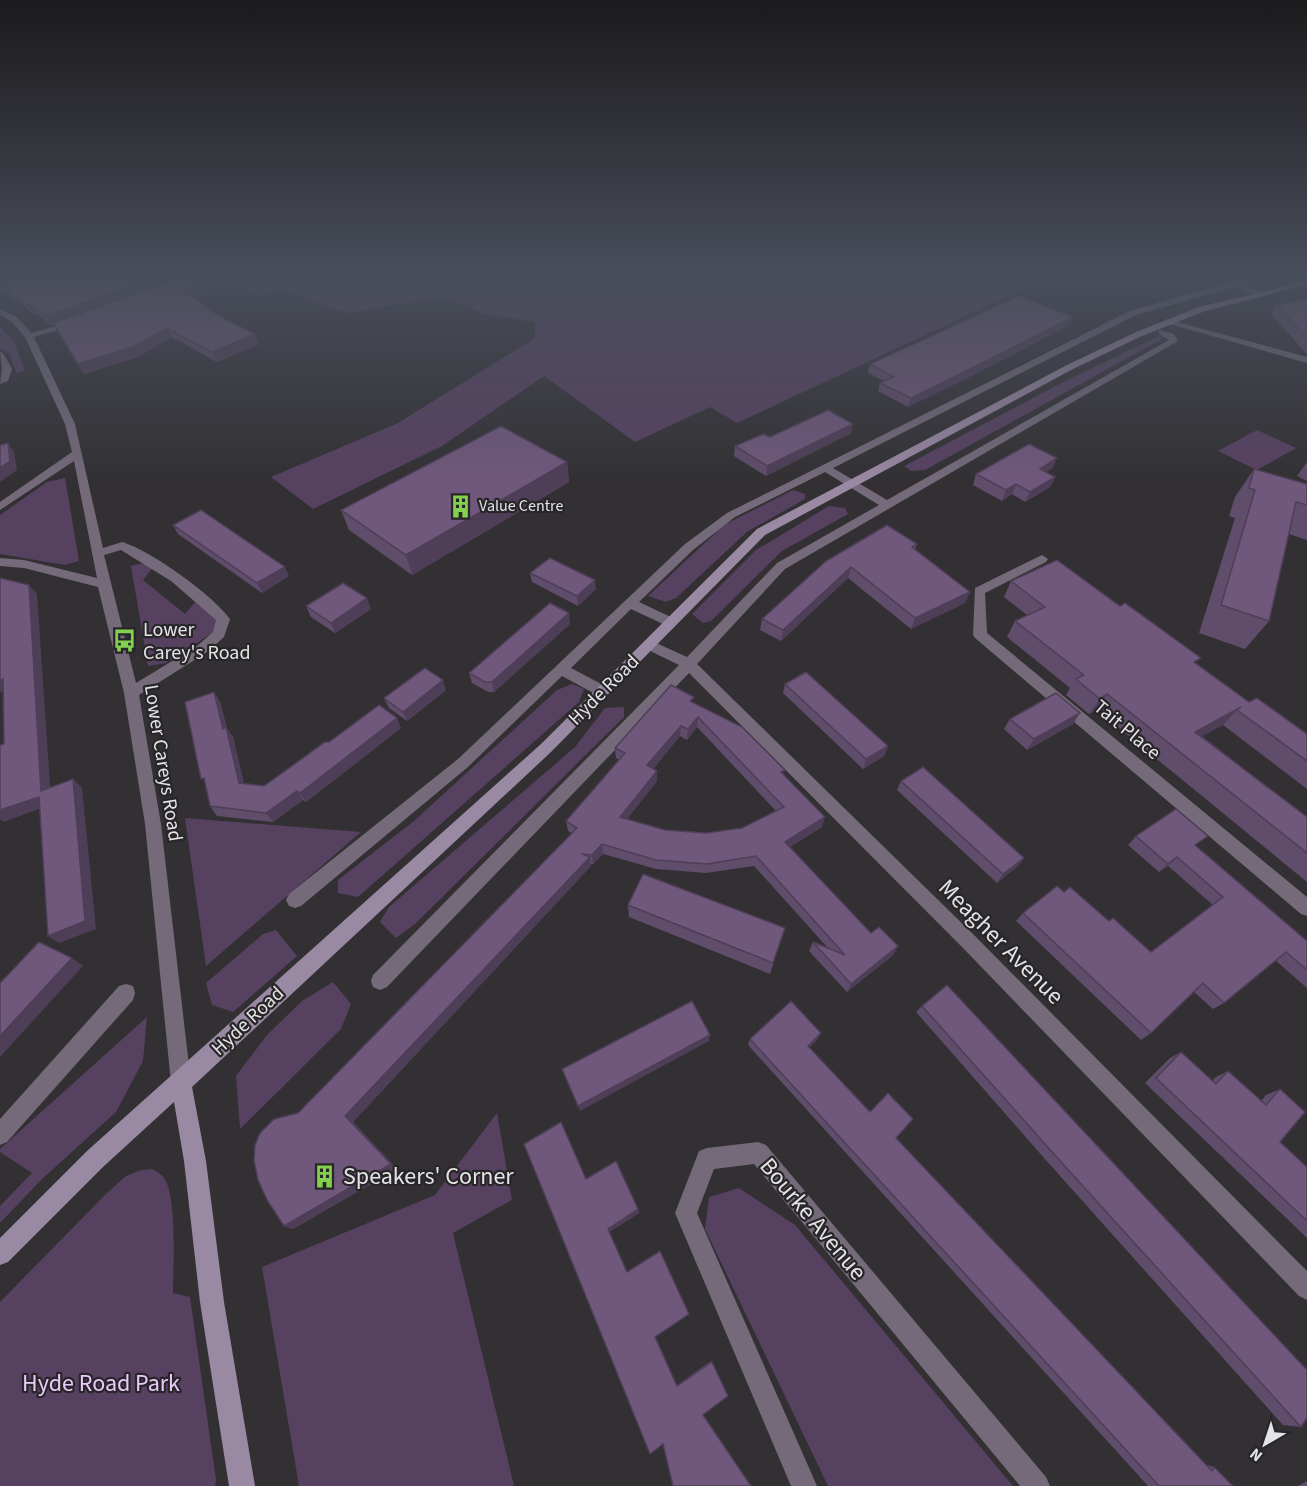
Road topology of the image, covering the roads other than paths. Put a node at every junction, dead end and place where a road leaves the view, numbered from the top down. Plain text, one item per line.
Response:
1 (33, 344) edge
2 (1070, 344) edge
3 (1122, 344) edge
4 (1168, 344) edge
5 (1242, 344) edge
6 (0, 355) edge
7 (1307, 360) edge
8 (0, 381) edge
9 (78, 453) junction
10 (824, 467) junction
11 (852, 483) junction
12 (886, 505) junction
13 (0, 507) edge
14 (99, 553) junction
15 (1042, 559) dead end
16 (0, 562) edge
17 (104, 584) junction
18 (631, 604) junction
19 (670, 622) junction
20 (649, 645) junction
21 (689, 664) junction
22 (561, 669) junction
23 (602, 691) junction
24 (131, 693) junction
25 (295, 900) dead end
26 (1307, 908) edge
27 (380, 981) dead end
28 (126, 993) dead end
29 (181, 1083) junction
30 (0, 1135) edge
31 (0, 1254) edge
32 (1307, 1288) edge
33 (242, 1486) edge
34 (804, 1486) edge
35 (1037, 1486) edge

1 - 9 street, Lower Careys Road
2 - 10 street
3 - 11 street, Hyde Road
4 - 12 street
5 - 7 street
6 - 8 street
9 - 13 street
9 - 14 street, Lower Careys Road
10 - 11 street
10 - 18 street
11 - 12 street
11 - 19 street, Hyde Road
12 - 21 street
14 - 17 street, Lower Careys Road
14 - 24 street
15 - 26 street, Tait Place
16 - 17 street
17 - 24 street, Lower Careys Road
18 - 19 street
18 - 22 street
19 - 20 street, Hyde Road
20 - 21 street, Meagher Avenue
20 - 23 street, Hyde Road
21 - 27 street
21 - 32 street, Meagher Avenue
22 - 23 street
22 - 25 street
23 - 29 street, Hyde Road
24 - 29 street, Lower Careys Road
28 - 30 street
29 - 31 street, Hyde Road
29 - 33 street
34 - 35 street, Bourke Avenue

